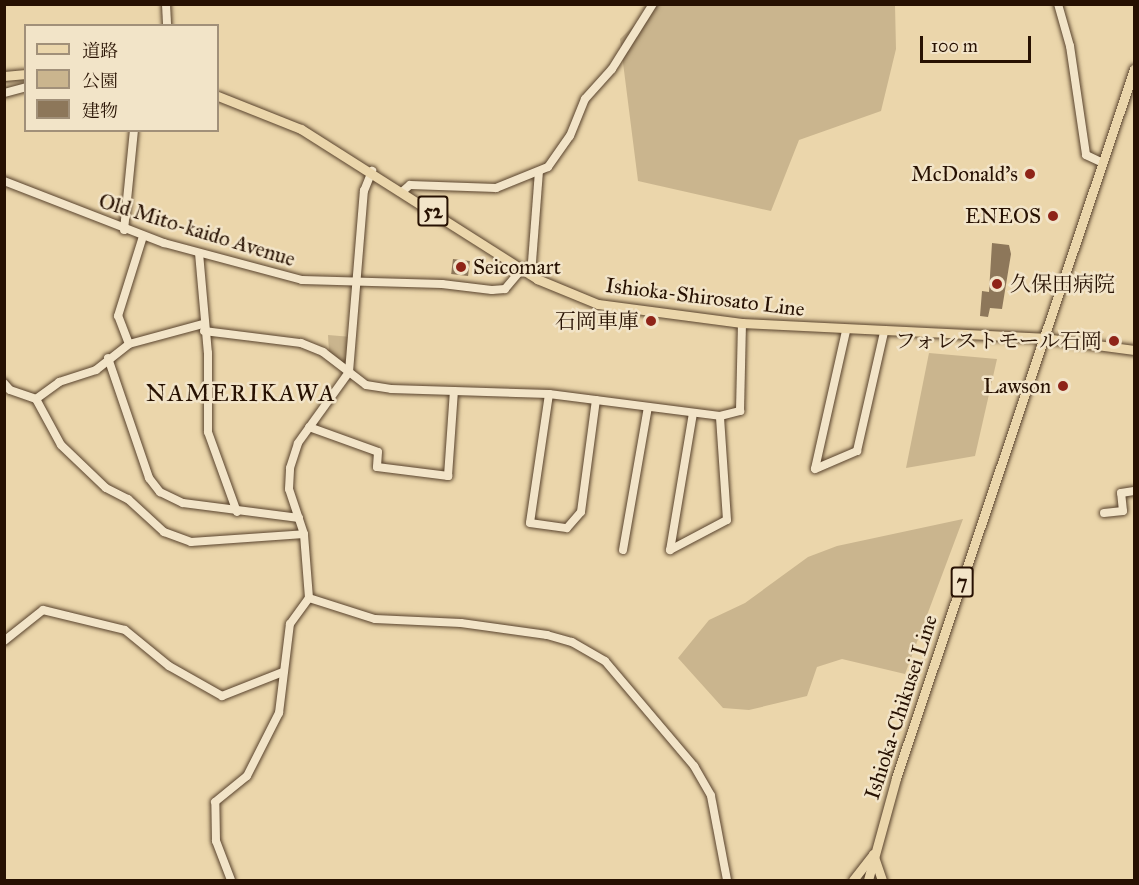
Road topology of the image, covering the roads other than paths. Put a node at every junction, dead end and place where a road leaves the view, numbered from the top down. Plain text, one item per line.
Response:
1 (166, 4) edge
2 (653, 4) edge
3 (1058, 4) edge
4 (167, 24) edge
5 (1134, 69) edge
6 (24, 74) edge
7 (4, 76) edge
8 (24, 88) edge
9 (4, 93) edge
10 (219, 96) edge
11 (134, 132) edge
12 (1103, 163) junction
13 (372, 171) junction
14 (539, 172) junction
15 (4, 182) edge
16 (403, 191) junction
17 (124, 230) junction
18 (143, 236) junction
19 (199, 253) junction
20 (521, 270) junction
21 (531, 275) junction
22 (356, 282) junction
23 (742, 323) junction
24 (204, 328) junction
25 (846, 331) junction
26 (884, 332) junction
27 (1044, 338) junction
28 (129, 344) junction
29 (1134, 350) edge
30 (108, 358) junction
31 (349, 372) junction
32 (4, 383) edge
33 (454, 391) junction
34 (549, 394) junction
35 (36, 399) junction
36 (597, 400) junction
37 (648, 407) junction
38 (693, 413) junction
39 (720, 416) junction
40 (309, 427) junction
41 (1134, 491) edge
42 (237, 512) junction
43 (1104, 513) dead end
44 (299, 518) junction
45 (304, 534) junction
46 (623, 550) dead end
47 (309, 598) junction
48 (4, 641) edge
49 (283, 672) junction
50 (873, 854) junction
51 (231, 880) edge
52 (727, 880) edge
53 (853, 880) edge
54 (868, 880) edge
55 (882, 880) edge

1 - 4 street
2 - 14 street
3 - 12 street
5 - 12 main road, Ishioka-Chikusei Line / 7
6 - 7 main road
8 - 9 street
10 - 13 main road, Ishioka-Shirosato Line / 52
11 - 17 street
12 - 27 main road, Ishioka-Chikusei Line / 7
13 - 16 main road, Ishioka-Shirosato Line / 52
13 - 22 street
14 - 16 street
14 - 21 street
15 - 17 street, Old Mito-kaido Avenue
16 - 20 main road, Ishioka-Shirosato Line / 52
17 - 18 street, Old Mito-kaido Avenue
18 - 19 street, Old Mito-kaido Avenue
18 - 28 street
19 - 22 street, Old Mito-kaido Avenue
19 - 24 street
20 - 21 main road, Ishioka-Shirosato Line / 52
20 - 22 street, Old Mito-kaido Avenue
21 - 23 main road, Ishioka-Shirosato Line / 52
22 - 31 street
23 - 25 main road, Ishioka-Shirosato Line / 52
23 - 39 street
24 - 28 street
24 - 31 street
24 - 42 street
25 - 26 main road, Ishioka-Shirosato Line / 52
25 - 26 street
26 - 27 main road, Ishioka-Shirosato Line / 52
27 - 29 main road, Ishioka-Shirosato Line / 52
27 - 50 main road, Ishioka-Chikusei Line / 7
28 - 30 street
30 - 35 street
30 - 42 street
31 - 33 street
31 - 40 street
32 - 35 street
33 - 34 street
33 - 40 street
34 - 36 street
34 - 36 street
35 - 45 street
36 - 37 street
37 - 38 street
37 - 46 street
38 - 39 street
38 - 39 street
40 - 44 street
41 - 43 street
42 - 44 street
44 - 45 street
45 - 47 street
47 - 49 street
47 - 52 street
48 - 49 street
49 - 51 street
50 - 53 main road
50 - 54 main road, Ishioka-Chikusei Line / 7
50 - 55 main road

